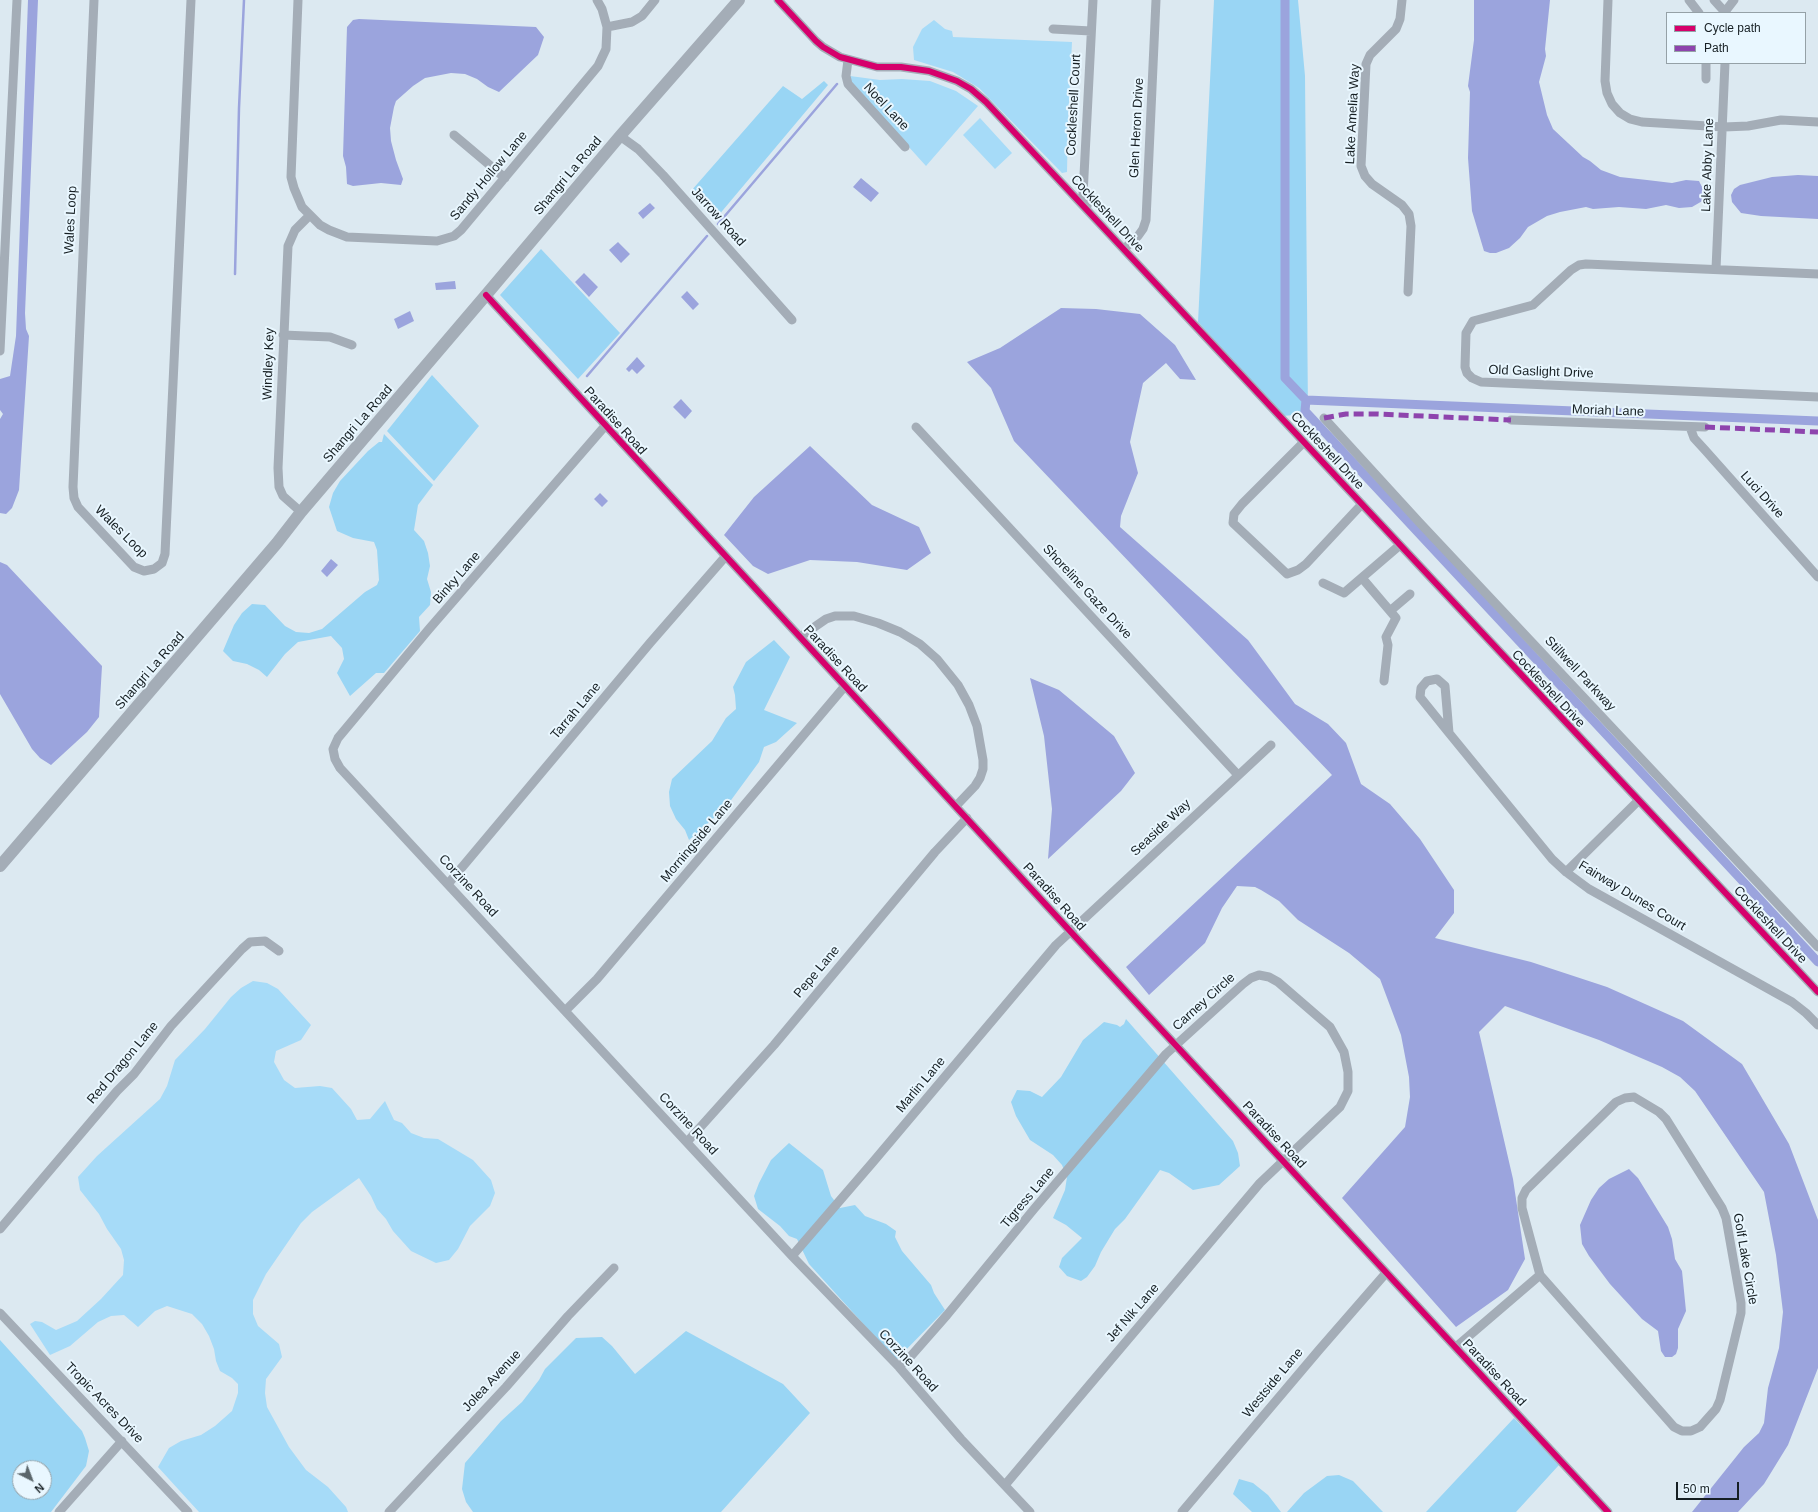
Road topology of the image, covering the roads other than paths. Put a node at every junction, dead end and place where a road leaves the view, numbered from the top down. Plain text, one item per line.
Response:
1 (17, 0) edge
2 (94, 0) edge
3 (191, 0) edge
4 (298, 0) edge
5 (597, 0) edge
6 (656, 0) edge
7 (739, 0) edge
8 (778, 0) edge
9 (1092, 0) edge
10 (1156, 0) edge
11 (1402, 0) edge
12 (1608, 0) edge
13 (1689, 0) edge
14 (1714, 0) edge
15 (1734, 0) edge
16 (1698, 12) edge
17 (1724, 12) edge
18 (607, 28) junction
19 (1053, 29) dead end
20 (1091, 31) junction
21 (848, 60) junction
22 (1706, 64) edge
23 (1725, 64) edge
24 (1706, 79) dead end
25 (1818, 122) edge
26 (1724, 127) junction
27 (454, 135) dead end
28 (620, 136) junction
29 (905, 147) dead end
30 (505, 178) junction
31 (1089, 211) junction
32 (309, 216) junction
33 (1124, 249) junction
34 (1716, 269) junction
35 (1818, 274) edge
36 (1408, 292) dead end
37 (486, 295) junction
38 (792, 320) dead end
39 (284, 335) junction
40 (352, 345) dead end
41 (0, 351) edge
42 (1818, 397) edge
43 (1324, 418) dead end
44 (1510, 420) dead end
45 (606, 426) junction
46 (916, 427) dead end
47 (1690, 427) junction
48 (1705, 427) dead end
49 (1304, 442) junction
50 (1362, 504) junction
51 (301, 512) junction
52 (1400, 545) junction
53 (725, 557) junction
54 (1818, 577) edge
55 (1362, 578) junction
56 (1324, 583) dead end
57 (1410, 594) dead end
58 (1390, 611) junction
59 (800, 637) junction
60 (1384, 681) dead end
61 (845, 686) junction
62 (1449, 733) junction
63 (1270, 745) dead end
64 (333, 749) joint
65 (1238, 775) junction
66 (1638, 800) junction
67 (956, 806) junction
68 (967, 818) junction
69 (0, 866) edge
70 (1566, 872) junction
71 (448, 884) junction
72 (1070, 931) junction
73 (1818, 947) edge
74 (279, 951) dead end
75 (1818, 992) edge
76 (566, 1010) junction
77 (1818, 1025) edge
78 (1176, 1045) junction
79 (687, 1142) junction
80 (1283, 1160) junction
81 (0, 1229) edge
82 (792, 1256) junction
83 (614, 1268) dead end
84 (1386, 1273) junction
85 (1540, 1275) junction
86 (0, 1313) edge
87 (1456, 1347) junction
88 (899, 1367) junction
89 (122, 1441) junction
90 (1005, 1485) junction
91 (59, 1512) edge
92 (188, 1512) edge
93 (389, 1512) edge
94 (1030, 1512) edge
95 (1182, 1512) edge
96 (1608, 1512) edge

1 - 41 street
2 - 3 street, Wales Loop
4 - 32 street, Sandy Hollow Lane
5 - 18 street, Sandy Hollow Lane
6 - 18 street
7 - 28 street, Shangri La Road
8 - 21 street, Cockleshell Drive
9 - 20 street, Cockleshell Court
10 - 33 street, Glen Heron Drive
11 - 36 street, Lake Amelia Way
12 - 26 street
13 - 16 street
14 - 17 street
15 - 17 street
18 - 30 street, Sandy Hollow Lane
19 - 20 street
20 - 31 street, Cockleshell Court
21 - 29 street, Noel Lane
21 - 31 street, Cockleshell Drive
22 - 24 street
23 - 26 street, Lake Abby Lane
25 - 26 street
26 - 34 street, Lake Abby Lane
27 - 30 street
28 - 37 street, Shangri La Road
28 - 38 street, Jarrow Road
30 - 32 street, Sandy Hollow Lane
31 - 33 street, Cockleshell Drive
32 - 39 street, Windley Key
33 - 49 street, Cockleshell Drive
34 - 35 street, Old Gaslight Drive
34 - 42 street, Old Gaslight Drive
37 - 45 street, Paradise Road
37 - 51 street, Shangri La Road
39 - 40 street
39 - 51 street, Windley Key
43 - 73 street, Stillwell Parkway
44 - 47 street, Moriah Lane
45 - 53 street, Paradise Road
45 - 64 street, Binky Lane
46 - 65 street, Shoreline Gaze Drive
47 - 48 street, Moriah Lane
47 - 54 street, Luci Drive
49 - 50 street, Cockleshell Drive
49 - 50 street
50 - 52 street, Cockleshell Drive
51 - 69 street, Shangri La Road
52 - 55 street
52 - 66 street, Cockleshell Drive
53 - 59 street, Paradise Road
53 - 71 street, Tarrah Lane
55 - 56 street
55 - 58 street
57 - 58 street
58 - 60 street
59 - 61 street, Paradise Road
59 - 67 street
61 - 67 street, Paradise Road
61 - 76 street, Morningside Lane
62 - 62 street, Fairway Dunes Court
62 - 70 street, Fairway Dunes Court
63 - 65 street, Seaside Way
64 - 71 street, Corzine Road
65 - 72 street, Seaside Way
66 - 70 street
66 - 75 street, Cockleshell Drive
67 - 68 street, Paradise Road
68 - 72 street, Paradise Road
68 - 79 street, Pepe Lane
70 - 77 street, Fairway Dunes Court
71 - 76 street, Corzine Road
72 - 78 street, Paradise Road
72 - 82 street, Marlin Lane
74 - 81 street, Red Dragon Lane
76 - 79 street, Corzine Road
78 - 80 street, Paradise Road
78 - 80 street, Carney Circle
78 - 88 street, Tigress Lane
79 - 82 street, Corzine Road
80 - 84 street, Paradise Road
80 - 90 street, Jef Nik Lane
82 - 88 street, Corzine Road
83 - 93 street, Jolea Avenue
84 - 87 street, Paradise Road
84 - 95 street, Westside Lane
85 - 85 street, Golf Lake Circle
85 - 87 street
86 - 89 street, Tropic Acres Drive
87 - 96 street, Paradise Road
88 - 90 street, Corzine Road
89 - 91 street
89 - 92 street, Tropic Acres Drive
90 - 94 street, Corzine Road

